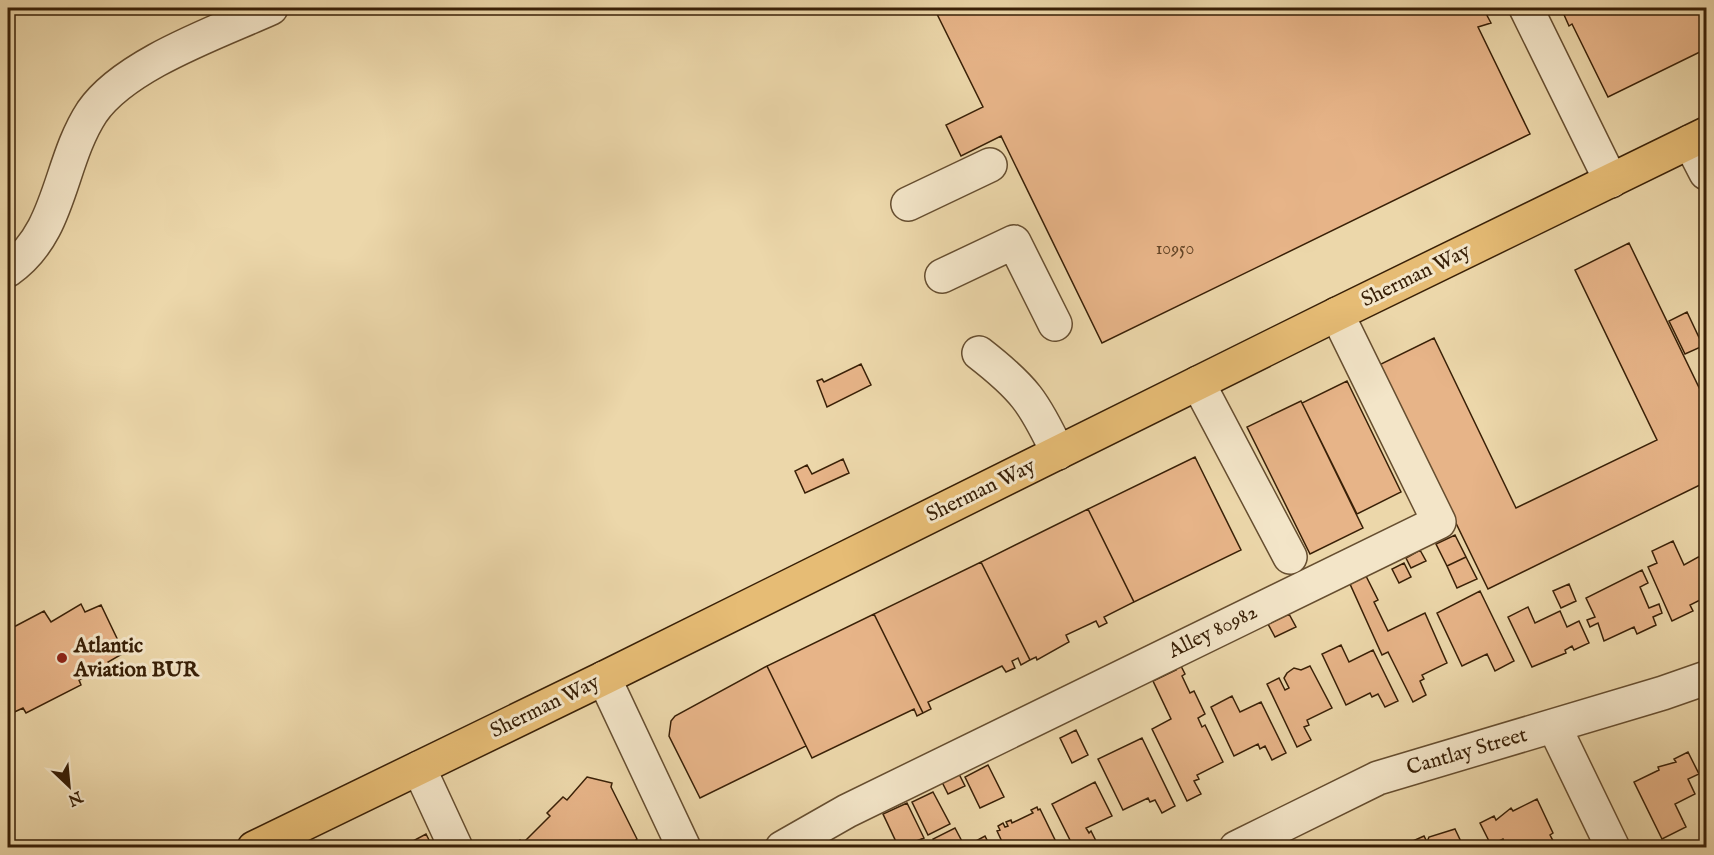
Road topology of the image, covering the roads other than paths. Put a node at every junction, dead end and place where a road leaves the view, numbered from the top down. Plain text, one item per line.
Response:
1 (271, 8) edge
2 (1526, 8) edge
3 (1698, 138) edge
4 (990, 165) dead end
5 (1707, 173) edge
6 (1611, 181) junction
7 (908, 204) dead end
8 (8, 270) edge
9 (942, 276) dead end
10 (1337, 314) junction
11 (1056, 324) dead end
12 (979, 353) dead end
13 (1198, 383) junction
14 (1058, 453) junction
15 (1290, 557) dead end
16 (604, 678) junction
17 (1707, 678) edge
18 (1554, 726) junction
19 (418, 768) junction
20 (255, 847) edge
21 (456, 848) edge
22 (684, 848) edge
23 (782, 848) edge
24 (1236, 848) edge
25 (1613, 848) edge

1 - 8 street
2 - 6 street
3 - 5 street
3 - 6 main road, Sherman Way
4 - 7 street
6 - 10 main road, Sherman Way
9 - 11 street
10 - 13 main road, Sherman Way
10 - 23 street, Alley 80982
12 - 14 street
13 - 14 main road, Sherman Way
13 - 15 street
14 - 16 main road, Sherman Way
16 - 19 main road, Sherman Way
16 - 22 street
17 - 18 street, Cantlay Street
18 - 24 street, Cantlay Street
18 - 25 street
19 - 20 main road, Sherman Way
19 - 21 street

